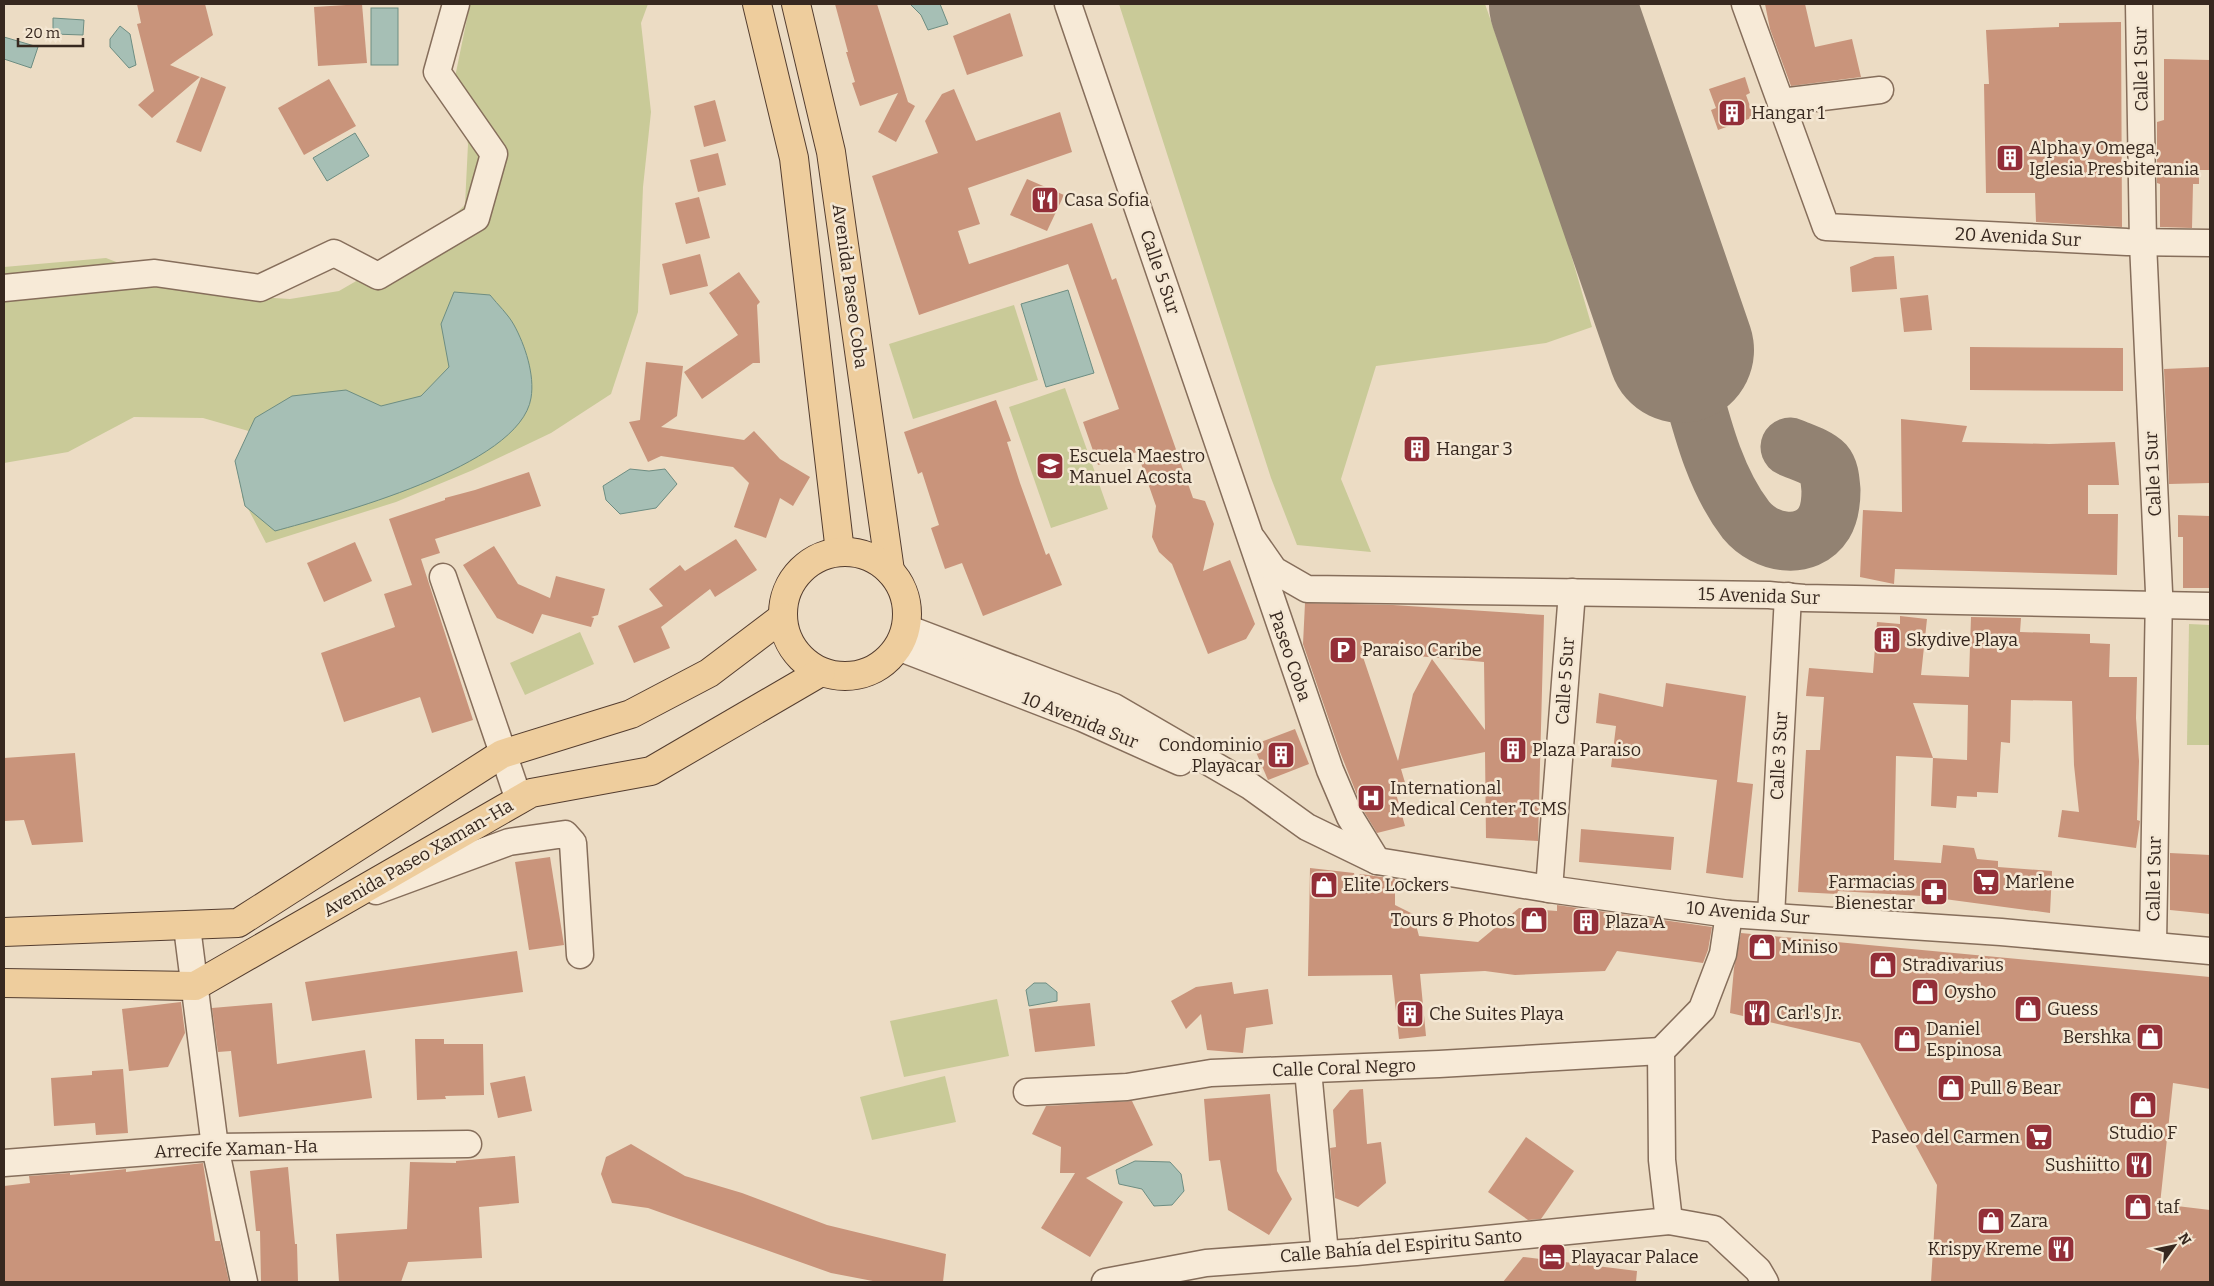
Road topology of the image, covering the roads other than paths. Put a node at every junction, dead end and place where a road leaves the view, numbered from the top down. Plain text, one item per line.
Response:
1 (456, 4) edge
2 (757, 4) edge
3 (796, 4) edge
4 (1068, 4) edge
5 (1745, 4) edge
6 (2139, 4) edge
7 (1880, 90) dead end
8 (1781, 102) junction
9 (2143, 243) junction
10 (2210, 243) edge
11 (4, 288) edge
12 (1253, 540) junction
13 (840, 552) junction
14 (890, 571) junction
15 (443, 577) dead end
16 (1307, 589) junction
17 (1572, 592) junction
18 (1788, 596) junction
19 (2158, 606) junction
20 (2210, 606) edge
21 (783, 617) junction
22 (1282, 632) junction
23 (902, 637) junction
24 (822, 672) junction
25 (502, 754) junction
26 (1330, 770) junction
27 (519, 800) junction
28 (1307, 828) junction
29 (1377, 861) junction
30 (1549, 889) junction
31 (333, 907) junction
32 (1729, 914) junction
33 (1771, 916) junction
34 (187, 926) junction
35 (4, 932) edge
36 (2153, 944) junction
37 (2210, 951) edge
38 (580, 955) dead end
39 (4, 983) edge
40 (194, 986) junction
41 (1662, 1050) junction
42 (1308, 1070) junction
43 (1028, 1092) dead end
44 (468, 1144) dead end
45 (216, 1146) junction
46 (4, 1163) edge
47 (1670, 1221) junction
48 (1325, 1254) junction
49 (244, 1282) edge
50 (1106, 1282) edge
51 (1765, 1282) edge

1 - 11 street
2 - 13 main road
3 - 14 main road, Avenida Paseo Coba
4 - 12 street, Calle 5 Sur
5 - 8 street
6 - 9 street, Calle 1 Sur
7 - 8 street
8 - 9 street, 20 Avenida Sur
9 - 10 street, 20 Avenida Sur
9 - 19 street, Calle 1 Sur
12 - 16 street, 15 Avenida Sur
12 - 22 street, Paseo Coba
13 - 14 main road
13 - 21 main road
14 - 23 main road
15 - 25 street
16 - 17 street, 15 Avenida Sur
16 - 22 street
17 - 18 street, 15 Avenida Sur
17 - 30 street, Calle 5 Sur
18 - 19 street, 15 Avenida Sur
18 - 33 street, Calle 3 Sur
19 - 20 street, 15 Avenida Sur
19 - 36 street, Calle 1 Sur
21 - 24 main road
21 - 25 main road
22 - 26 street, Paseo Coba
23 - 24 main road
23 - 28 street, 10 Avenida Sur
24 - 27 main road, Avenida Paseo Xaman-Ha
25 - 27 street
25 - 34 main road
26 - 28 street, Paseo Coba
26 - 29 street, Paseo Coba
27 - 31 main road, Avenida Paseo Xaman-Ha
28 - 29 street, 10 Avenida Sur
29 - 30 street, 10 Avenida Sur
30 - 32 street, 10 Avenida Sur
31 - 38 street
31 - 40 main road, Avenida Paseo Xaman-Ha
32 - 33 street, 10 Avenida Sur
32 - 41 street
33 - 36 street, 10 Avenida Sur
34 - 35 main road
34 - 40 street
36 - 37 street, 10 Avenida Sur
39 - 40 main road
40 - 45 street
41 - 42 street, Calle Coral Negro
41 - 47 street
42 - 43 street, Calle Coral Negro
42 - 48 street
44 - 45 street, Arrecife Xaman-Ha
45 - 46 street, Arrecife Xaman-Ha
45 - 49 street
47 - 48 street, Calle Bahía del Espiritu Santo
47 - 51 street, Calle Bahía del Espiritu Santo
48 - 50 street, Calle Bahía del Espiritu Santo

